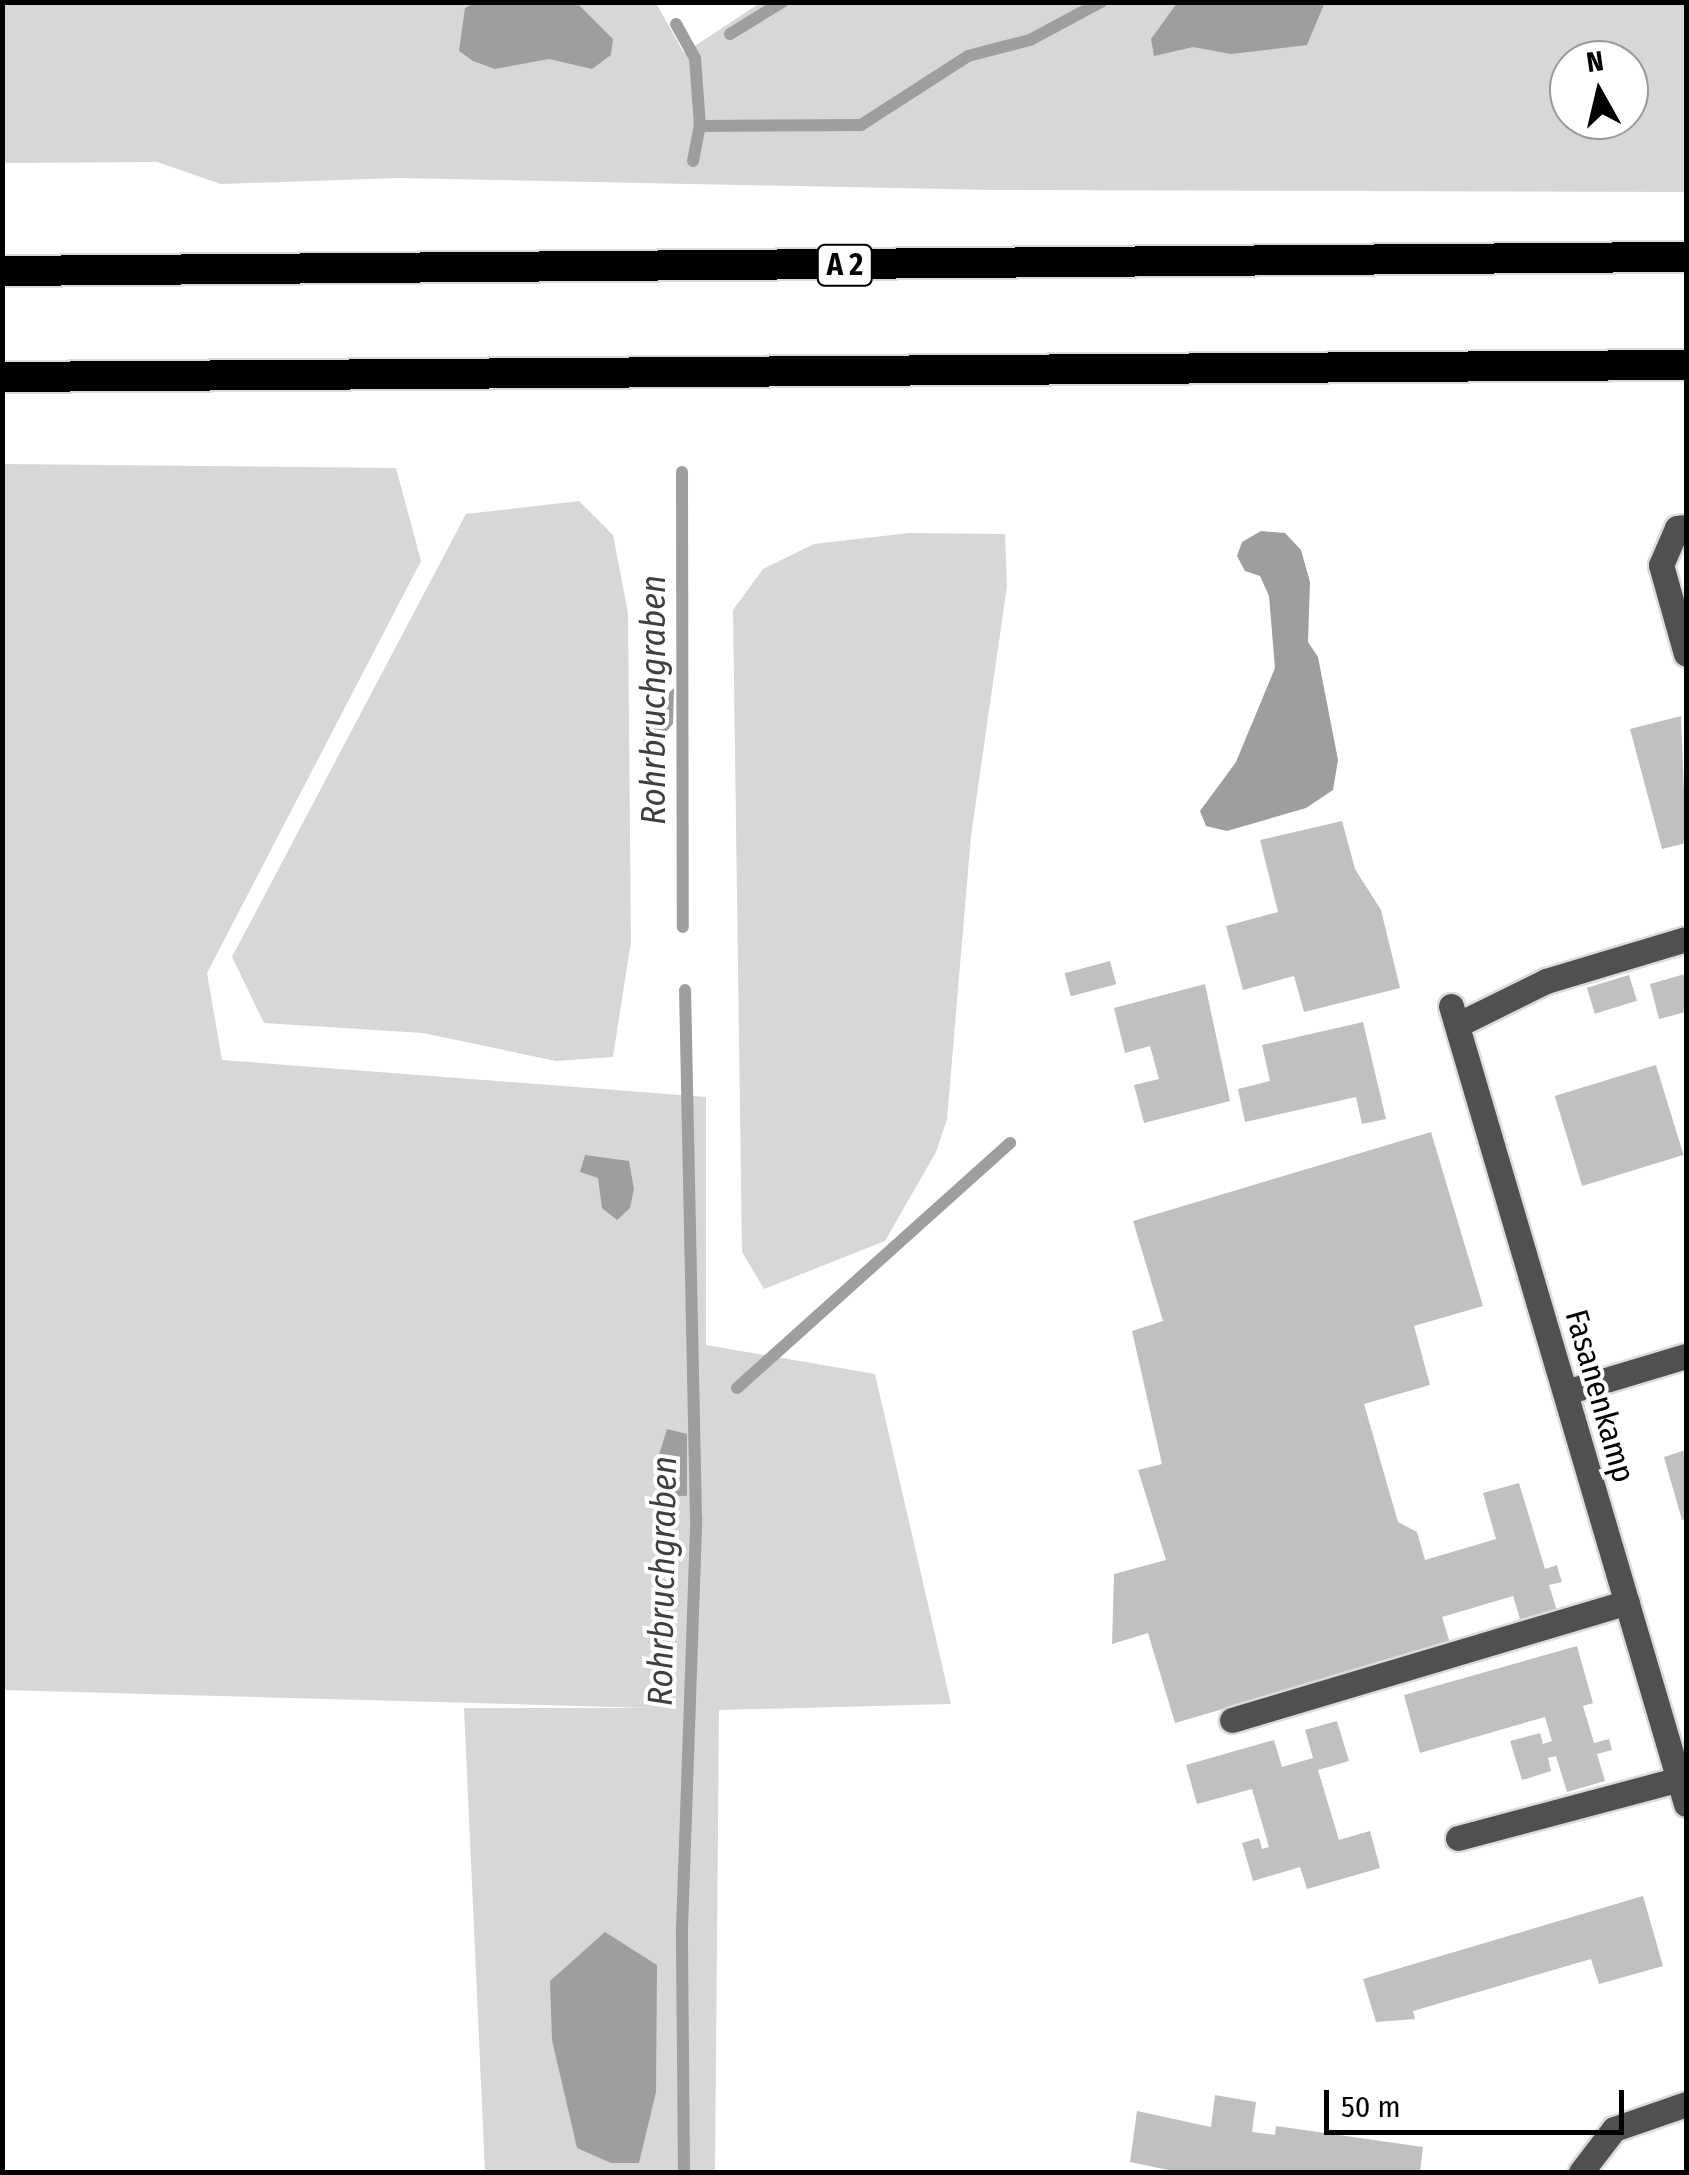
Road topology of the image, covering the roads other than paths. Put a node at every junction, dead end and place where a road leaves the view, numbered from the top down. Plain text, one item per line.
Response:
1 (1686, 258) edge
2 (2, 271) edge
3 (1686, 364) edge
4 (2, 377) edge
5 (1686, 527) edge
6 (1686, 654) edge
7 (1686, 939) edge
8 (1686, 1356) edge
9 (1566, 1392) junction
10 (1627, 1602) junction
11 (1232, 1720) dead end
12 (1679, 1779) junction
13 (1686, 1804) edge
14 (1458, 1838) dead end
15 (1686, 2104) edge
16 (1581, 2172) edge

1 - 2 highway, A 2
3 - 4 highway
5 - 6 street
7 - 9 street, Fasanenkamp
8 - 9 street
9 - 10 street, Fasanenkamp
10 - 11 street
10 - 12 street, Fasanenkamp
12 - 13 street, Fasanenkamp
12 - 14 street
15 - 16 street

